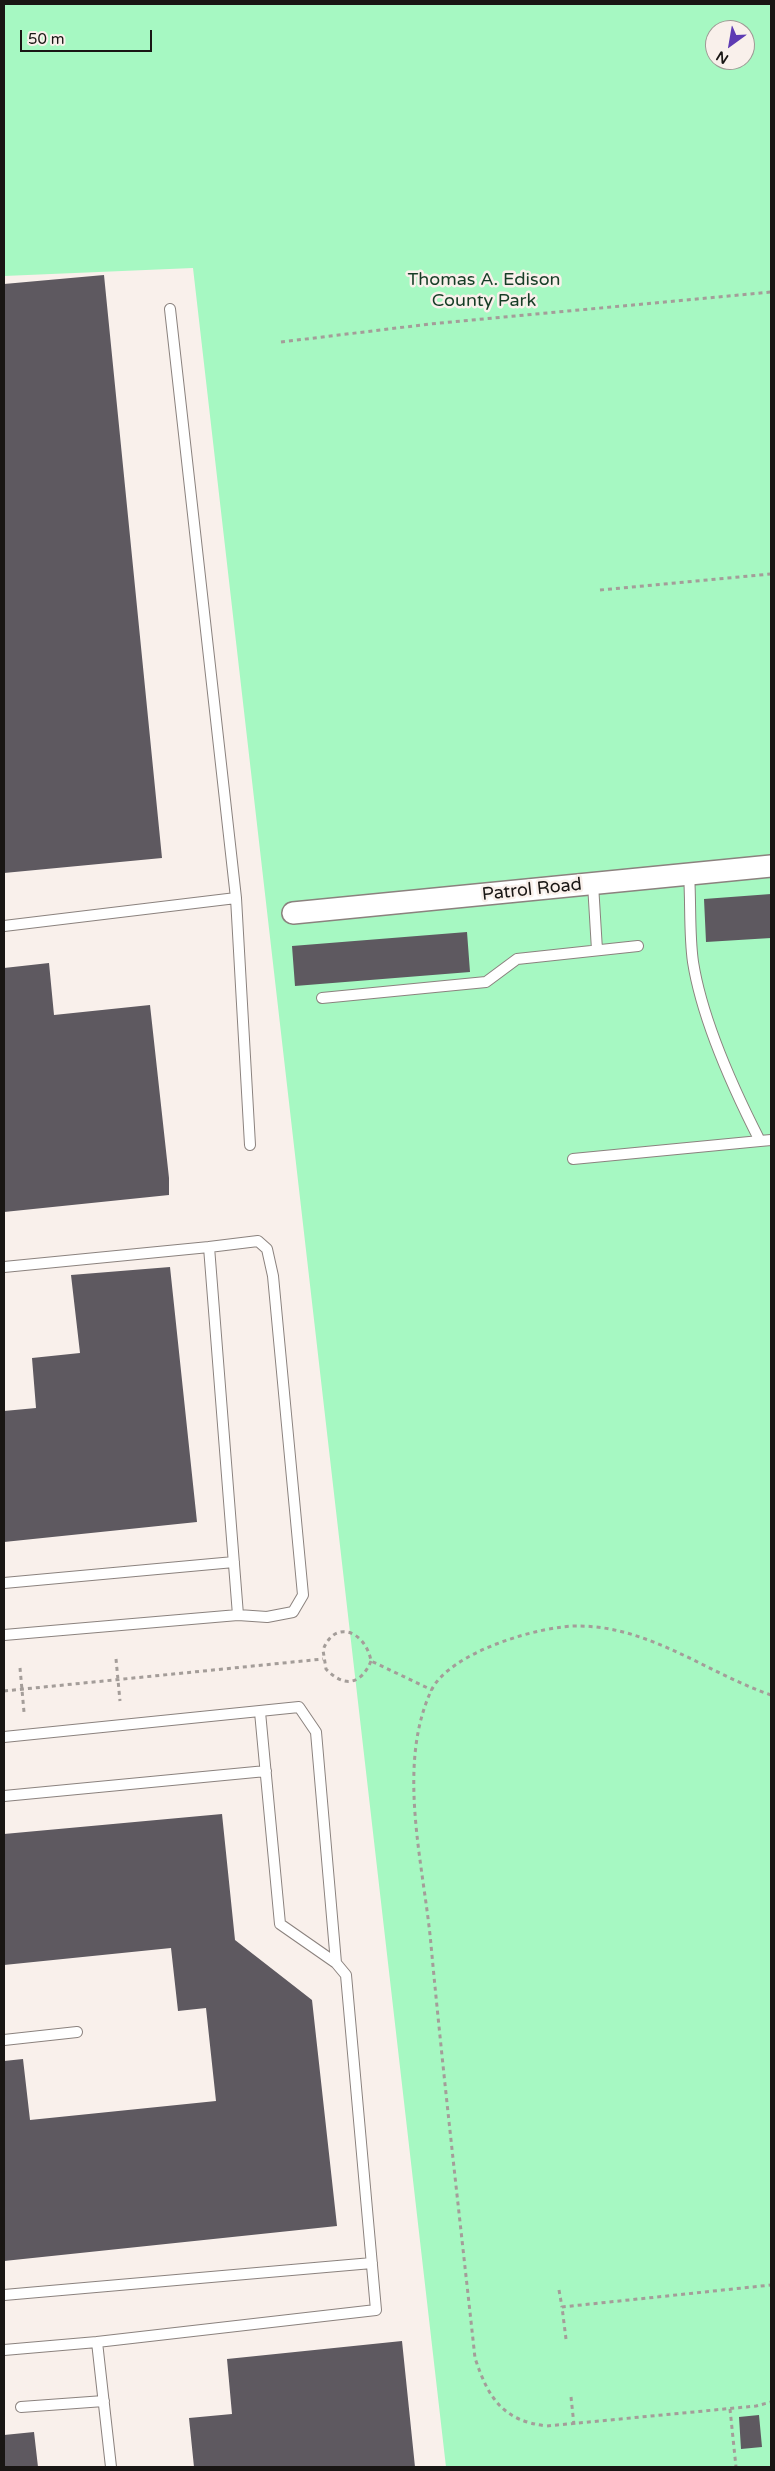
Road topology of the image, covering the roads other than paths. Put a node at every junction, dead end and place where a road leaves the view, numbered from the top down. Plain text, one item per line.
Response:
1 (170, 309) dead end
2 (771, 866) edge
3 (689, 874) junction
4 (593, 884) junction
5 (236, 898) junction
6 (293, 913) dead end
7 (4, 926) edge
8 (638, 946) dead end
9 (597, 950) junction
10 (322, 998) dead end
11 (771, 1140) edge
12 (760, 1141) junction
13 (250, 1145) dead end
14 (573, 1159) dead end
15 (209, 1247) junction
16 (4, 1267) edge
17 (234, 1562) junction
18 (4, 1583) edge
19 (238, 1615) junction
20 (4, 1635) edge
21 (260, 1712) junction
22 (4, 1737) edge
23 (266, 1771) junction
24 (4, 1796) edge
25 (336, 1964) junction
26 (77, 2032) dead end
27 (4, 2040) edge
28 (372, 2263) junction
29 (4, 2295) edge
30 (97, 2342) junction
31 (4, 2350) edge
32 (104, 2401) junction
33 (21, 2407) dead end
34 (111, 2467) edge

1 - 5 lane
2 - 3 street, Patrol Road
3 - 4 street, Patrol Road
3 - 12 lane
4 - 6 street, Patrol Road
4 - 9 lane
5 - 7 lane
5 - 13 lane
8 - 9 lane
9 - 10 lane
11 - 12 lane
12 - 14 lane
15 - 16 lane
15 - 17 lane
15 - 19 lane
17 - 18 lane
17 - 19 lane
19 - 20 lane
21 - 22 lane
21 - 23 lane
21 - 25 lane
23 - 24 lane
23 - 25 lane
25 - 28 lane
26 - 27 lane
28 - 29 lane
28 - 30 lane
30 - 31 lane
30 - 32 lane
32 - 33 lane
32 - 34 lane

